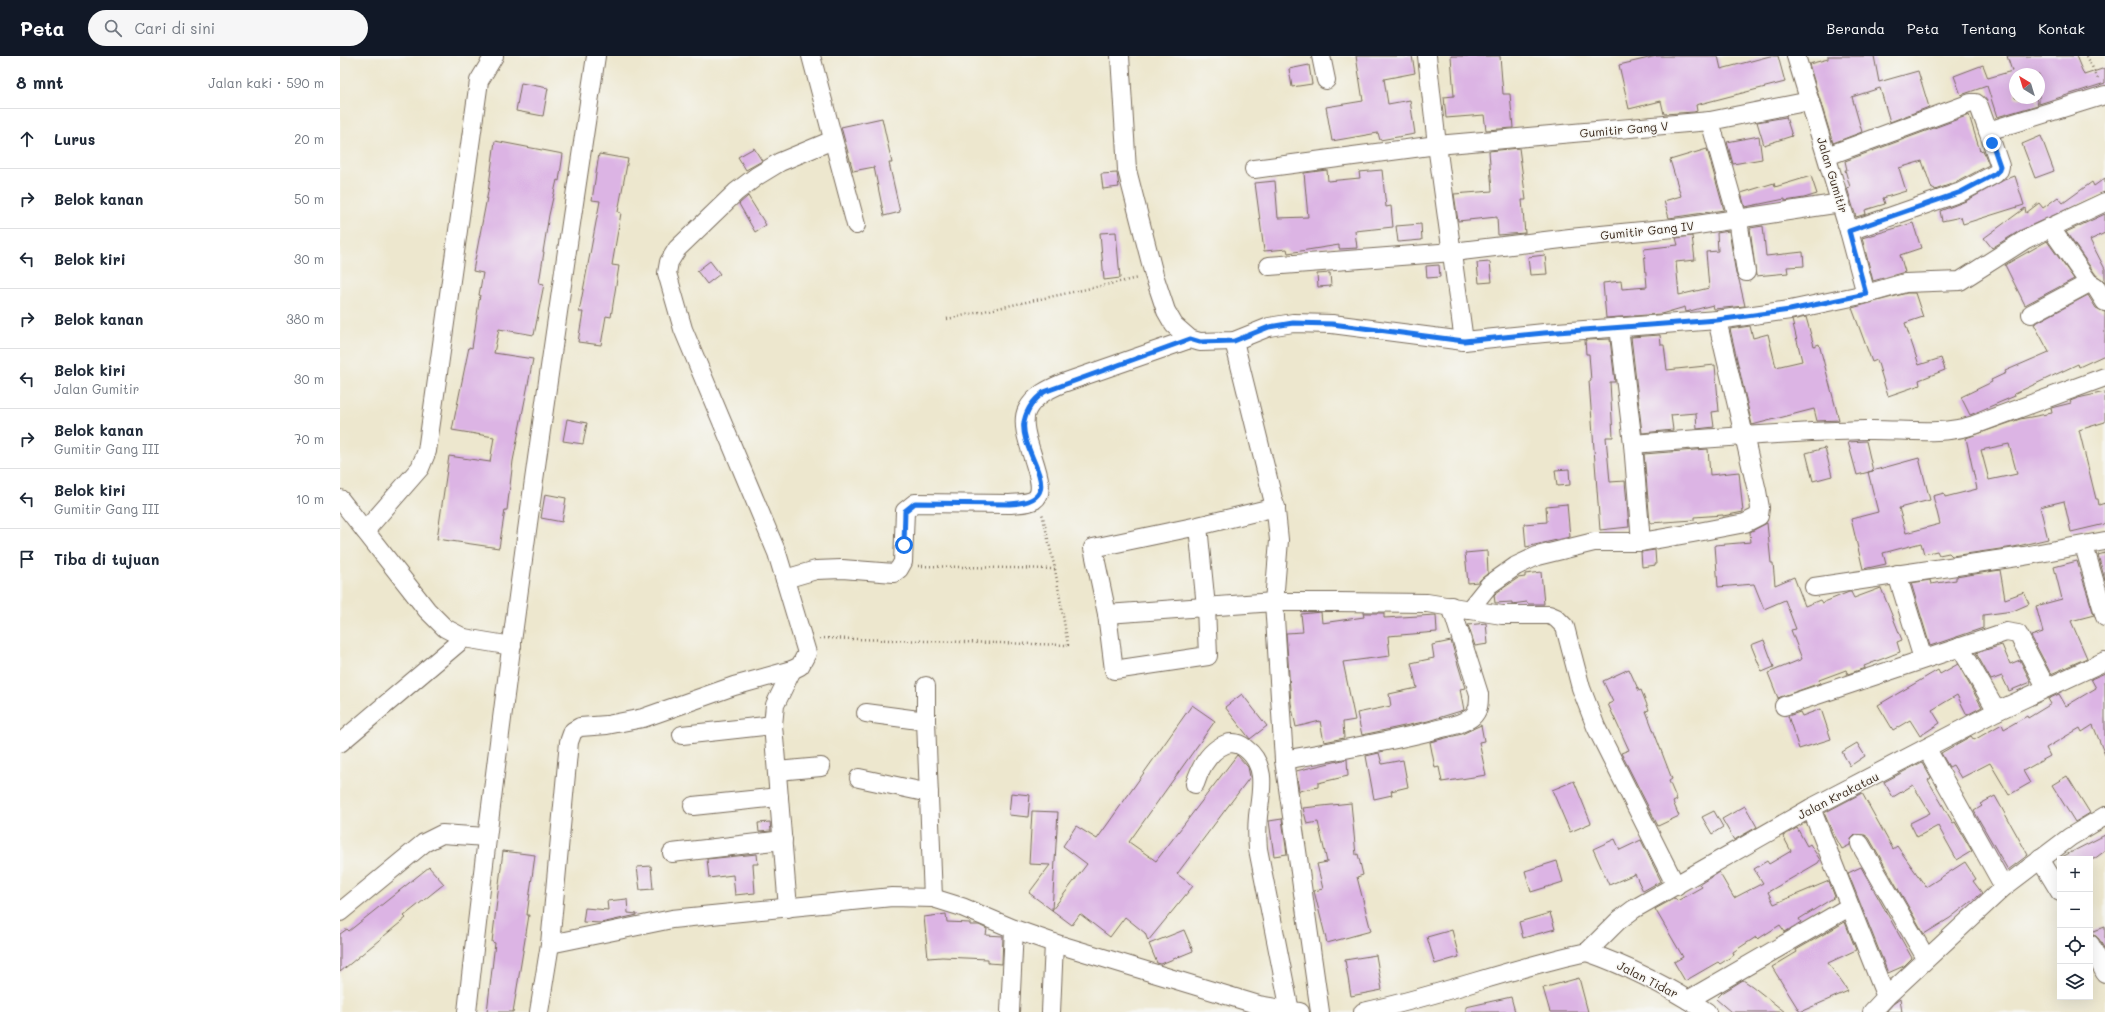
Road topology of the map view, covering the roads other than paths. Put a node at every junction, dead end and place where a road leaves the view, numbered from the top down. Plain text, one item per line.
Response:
1 (494, 56) edge
2 (588, 56) edge
3 (596, 56) edge
4 (810, 56) edge
5 (1120, 56) edge
6 (1321, 56) edge
7 (1427, 56) edge
8 (1796, 56) edge
9 (1326, 80) dead end
10 (2102, 89) edge
11 (1810, 101) junction
12 (1710, 121) junction
13 (1988, 131) junction
14 (833, 140) junction
15 (1437, 145) junction
16 (1827, 156) junction
17 (1254, 169) dead end
18 (2105, 202) edge
19 (1841, 203) junction
20 (1738, 220) junction
21 (856, 225) dead end
22 (2050, 227) junction
23 (1849, 231) junction
24 (1453, 252) junction
25 (1269, 266) dead end
26 (1746, 272) dead end
27 (2089, 283) junction
28 (1866, 294) junction
29 (2105, 302) edge
30 (2031, 314) dead end
31 (1717, 320) junction
32 (1619, 327) junction
33 (1190, 339) junction
34 (1234, 341) junction
35 (1464, 341) junction
36 (2105, 377) edge
37 (1744, 435) junction
38 (1633, 444) junction
39 (340, 498) edge
40 (1276, 507) junction
41 (1198, 526) junction
42 (365, 531) junction
43 (2105, 541) edge
44 (1641, 542) junction
45 (2084, 546) junction
46 (1896, 574) junction
47 (785, 579) junction
48 (1814, 587) dead end
49 (1274, 602) junction
50 (1451, 606) junction
51 (1206, 607) junction
52 (1469, 610) junction
53 (1107, 614) junction
54 (2105, 617) edge
55 (464, 638) junction
56 (512, 646) junction
57 (1960, 647) junction
58 (1923, 659) junction
59 (2105, 661) edge
60 (792, 670) junction
61 (926, 686) dead end
62 (2046, 687) junction
63 (1784, 706) dead end
64 (1997, 711) junction
65 (866, 713) dead end
66 (926, 721) junction
67 (773, 725) junction
68 (682, 735) dead end
69 (340, 743) edge
70 (1927, 749) junction
71 (1284, 760) junction
72 (821, 767) dead end
73 (777, 771) junction
74 (859, 778) dead end
75 (1195, 784) dead end
76 (930, 793) junction
77 (779, 797) junction
78 (693, 806) dead end
79 (1811, 808) junction
80 (2105, 816) edge
81 (486, 837) junction
82 (783, 840) junction
83 (1860, 844) dead end
84 (672, 852) dead end
85 (2040, 859) junction
86 (1676, 886) junction
87 (2004, 887) junction
88 (2057, 887) edge
89 (933, 898) junction
90 (788, 908) junction
91 (1849, 908) junction
92 (340, 912) edge
93 (1014, 929) junction
94 (1054, 943) junction
95 (550, 944) junction
96 (2093, 950) edge
97 (1587, 952) junction
98 (1926, 958) junction
99 (2105, 973) edge
100 (1886, 997) junction
101 (1688, 1000) junction
102 (1295, 1011) edge
103 (467, 1012) edge
104 (539, 1012) edge
105 (1010, 1012) edge
106 (1051, 1012) edge
107 (1320, 1012) edge
108 (1363, 1012) edge
109 (1707, 1012) edge
110 (1872, 1012) edge

1 - 42 street
2 - 3 street
3 - 56 street
4 - 14 street
5 - 33 street
6 - 9 street
7 - 15 street
8 - 11 street, Jalan Gumitir
10 - 13 street
11 - 12 street, Gumitir Gang V
11 - 16 street, Jalan Gumitir
12 - 15 street, Gumitir Gang V
12 - 20 street
13 - 16 street
13 - 23 street
14 - 21 street
14 - 47 street
15 - 17 street, Gumitir Gang V
15 - 24 street
16 - 19 street, Jalan Gumitir
18 - 22 street
19 - 20 street, Gumitir Gang IV
19 - 23 street, Jalan Gumitir
20 - 24 street, Gumitir Gang IV
20 - 26 street
22 - 27 street
22 - 28 street
23 - 28 street, Jalan Gumitir
24 - 25 street, Gumitir Gang IV
24 - 35 street
27 - 29 street
27 - 30 street
28 - 31 street
31 - 32 street
31 - 37 street
32 - 35 street
32 - 38 street
33 - 34 street
33 - 47 street
34 - 35 street
34 - 40 street
36 - 37 street
37 - 38 street
37 - 44 street
38 - 44 street
39 - 42 street
40 - 41 street
40 - 49 street
41 - 51 street
41 - 53 street
42 - 55 street
43 - 45 street
44 - 52 street
45 - 46 street
45 - 54 street
46 - 48 street
46 - 58 street
47 - 60 street
49 - 50 street
49 - 51 street
49 - 71 street
50 - 52 street
50 - 71 street
51 - 53 street
51 - 53 street
52 - 86 street
55 - 56 street
55 - 69 street
56 - 81 street
57 - 58 street
57 - 62 street
57 - 64 street
58 - 63 street
59 - 62 street, Jalan Krakatau
60 - 67 street
60 - 95 street
61 - 66 street
62 - 64 street, Jalan Krakatau
64 - 70 street, Jalan Krakatau
65 - 66 street
66 - 76 street
67 - 68 street
67 - 73 street
70 - 79 street, Jalan Krakatau
70 - 87 street
71 - 107 street
72 - 73 street
73 - 77 street
74 - 76 street
75 - 102 street
76 - 89 street
77 - 78 street
77 - 82 street
79 - 86 street, Jalan Krakatau
79 - 91 street
80 - 85 street
81 - 92 street
81 - 103 street
82 - 84 street
82 - 90 street
83 - 98 street
85 - 87 street
85 - 88 street
86 - 97 street, Jalan Krakatau
87 - 98 street
89 - 90 street
89 - 93 street
90 - 95 street
91 - 100 street
91 - 101 street
93 - 94 street
93 - 105 street
94 - 102 street
94 - 106 street
95 - 104 street
96 - 99 street
97 - 101 street, Jalan Tidar
97 - 108 street
98 - 100 street
100 - 110 street
101 - 109 street, Jalan Tidar

